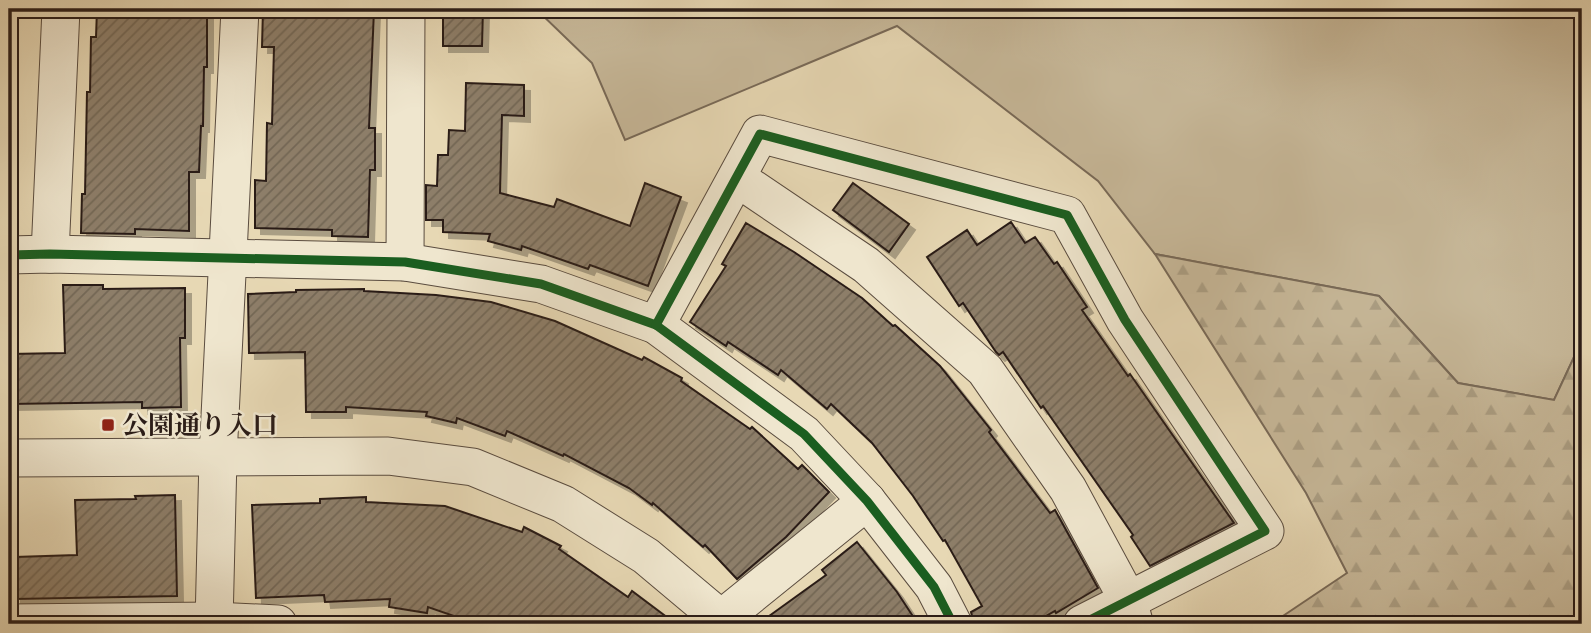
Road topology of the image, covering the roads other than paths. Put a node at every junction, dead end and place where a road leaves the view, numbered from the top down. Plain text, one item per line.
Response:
1 (61, 9) edge
2 (240, 9) edge
3 (407, 9) edge
4 (737, 178) junction
5 (50, 254) junction
6 (9, 255) edge
7 (229, 258) junction
8 (405, 262) junction
9 (656, 325) junction
10 (218, 457) junction
11 (9, 458) edge
12 (867, 501) junction
13 (1131, 612) edge
14 (720, 622) edge
15 (29, 623) edge
16 (214, 623) edge
17 (278, 624) edge
18 (953, 624) edge
19 (1082, 624) edge

1 - 5 street
2 - 7 street
3 - 8 street
4 - 9 street
4 - 13 street
4 - 13 street
5 - 6 street
5 - 7 street
7 - 8 street
7 - 10 street
8 - 9 street
9 - 12 street
10 - 11 street
10 - 14 street
10 - 16 street
12 - 14 street
12 - 18 street
13 - 19 street
15 - 16 street
16 - 17 street

